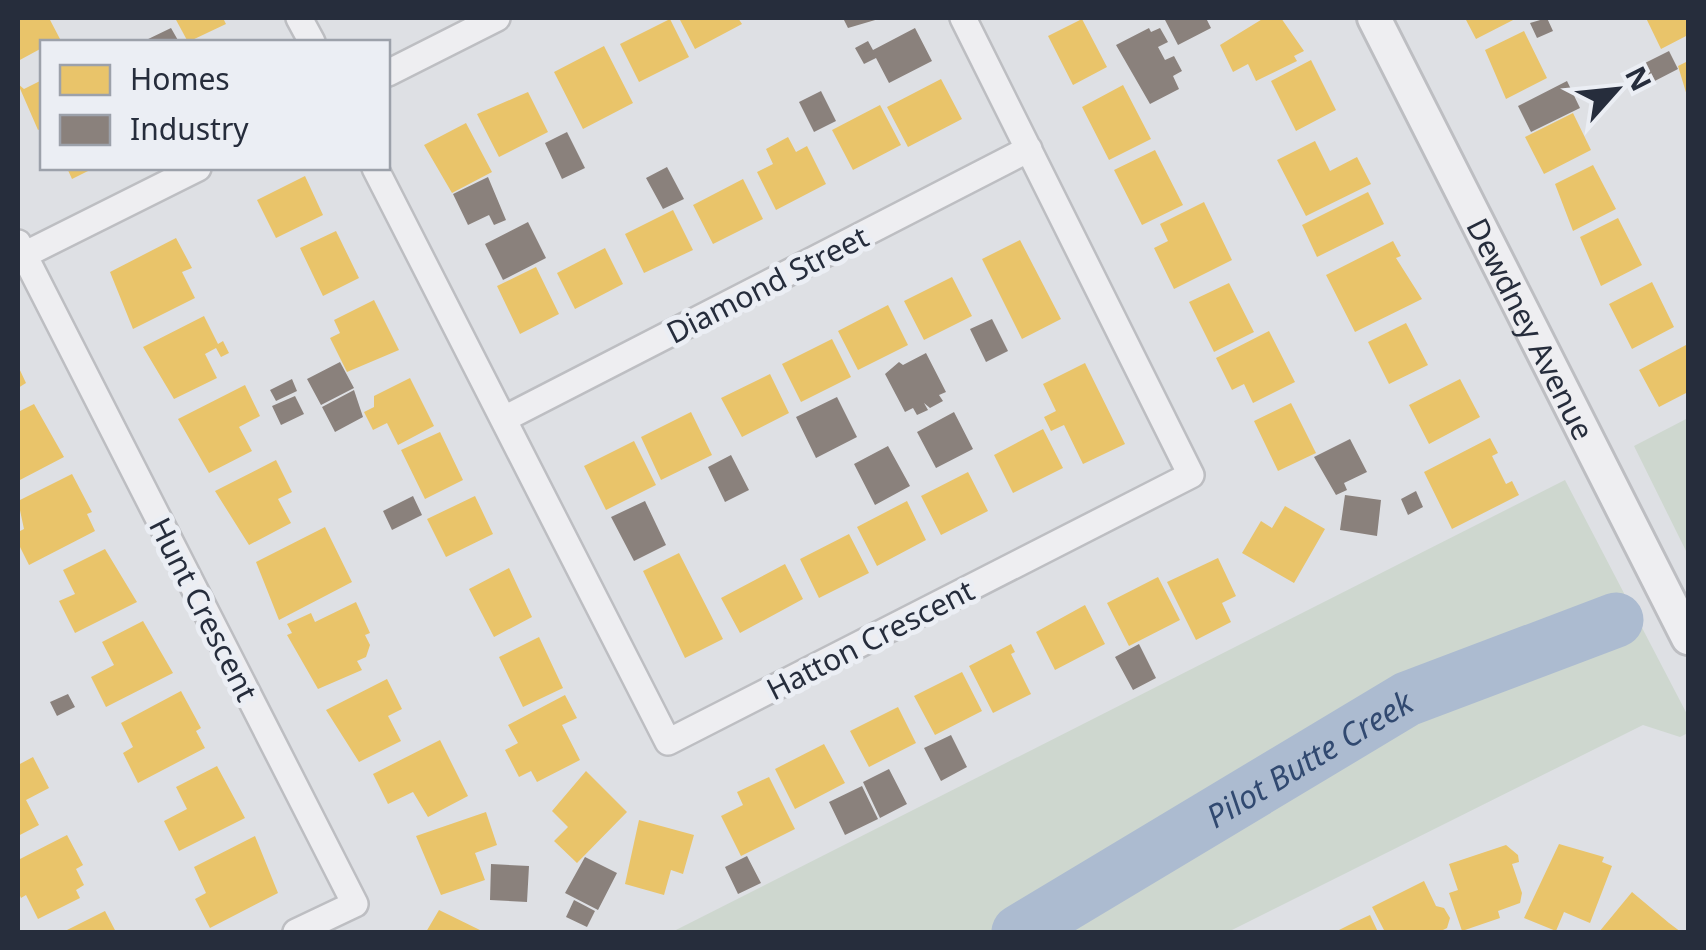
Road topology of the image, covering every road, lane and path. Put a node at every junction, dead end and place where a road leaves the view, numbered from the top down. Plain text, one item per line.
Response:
1 (299, 18) edge
2 (497, 18) edge
3 (962, 18) edge
4 (1374, 18) edge
5 (311, 40) edge
6 (390, 72) edge
7 (1030, 149) junction
8 (194, 170) edge
9 (376, 170) edge
10 (20, 252) edge
11 (504, 419) junction
12 (1688, 638) edge
13 (296, 932) edge

1 - 5 street
2 - 6 street
3 - 7 street, Hatton Crescent
4 - 12 street, Dewdney Avenue
7 - 11 street, Diamond Street
7 - 11 street, Hatton Crescent
8 - 10 street
9 - 11 street, Hatton Crescent
10 - 13 street, Hunt Crescent

